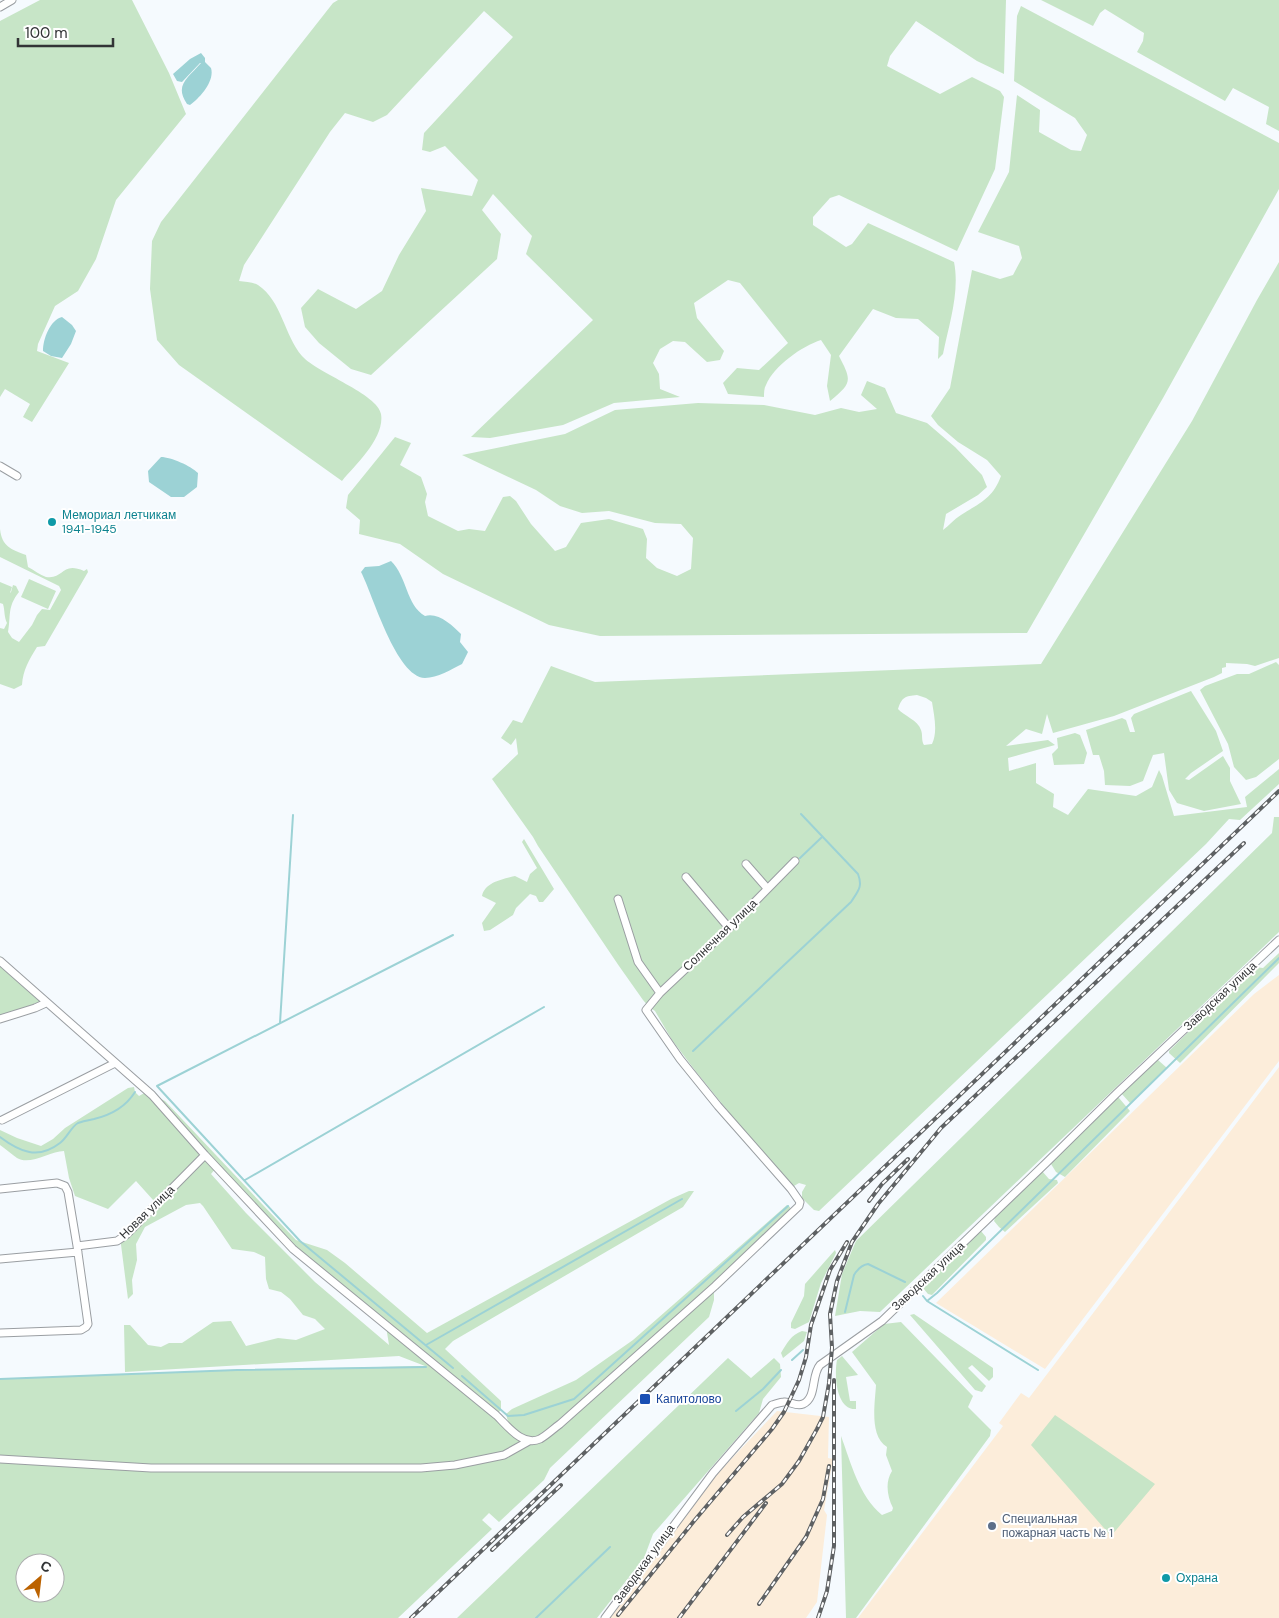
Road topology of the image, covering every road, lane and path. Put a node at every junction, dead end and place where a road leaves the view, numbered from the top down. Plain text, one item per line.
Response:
1 (12, 0) edge
2 (0, 7) edge
3 (0, 466) edge
4 (18, 476) dead end
5 (795, 861) dead end
6 (746, 864) dead end
7 (686, 877) dead end
8 (767, 888) junction
9 (618, 899) dead end
10 (729, 928) junction
11 (1279, 940) edge
12 (0, 962) edge
13 (660, 993) junction
14 (46, 1002) junction
15 (0, 1020) edge
16 (115, 1063) junction
17 (2, 1120) dead end
18 (205, 1155) junction
19 (0, 1189) edge
20 (78, 1249) junction
21 (0, 1259) edge
22 (0, 1333) edge
23 (529, 1441) junction
24 (0, 1459) edge
25 (605, 1618) edge

1 - 2 street
3 - 4 street
5 - 8 street, Солнечная улица
6 - 8 street
7 - 10 street
8 - 10 street, Солнечная улица
9 - 13 street
10 - 13 street, Солнечная улица
11 - 25 street, Заводская улица
12 - 14 street
13 - 23 street, Солнечная улица
14 - 15 street
14 - 16 street
16 - 17 street
16 - 18 street
18 - 20 street, Новая улица
18 - 23 street
19 - 20 street
20 - 21 street, Новая улица
20 - 22 street
23 - 24 street

